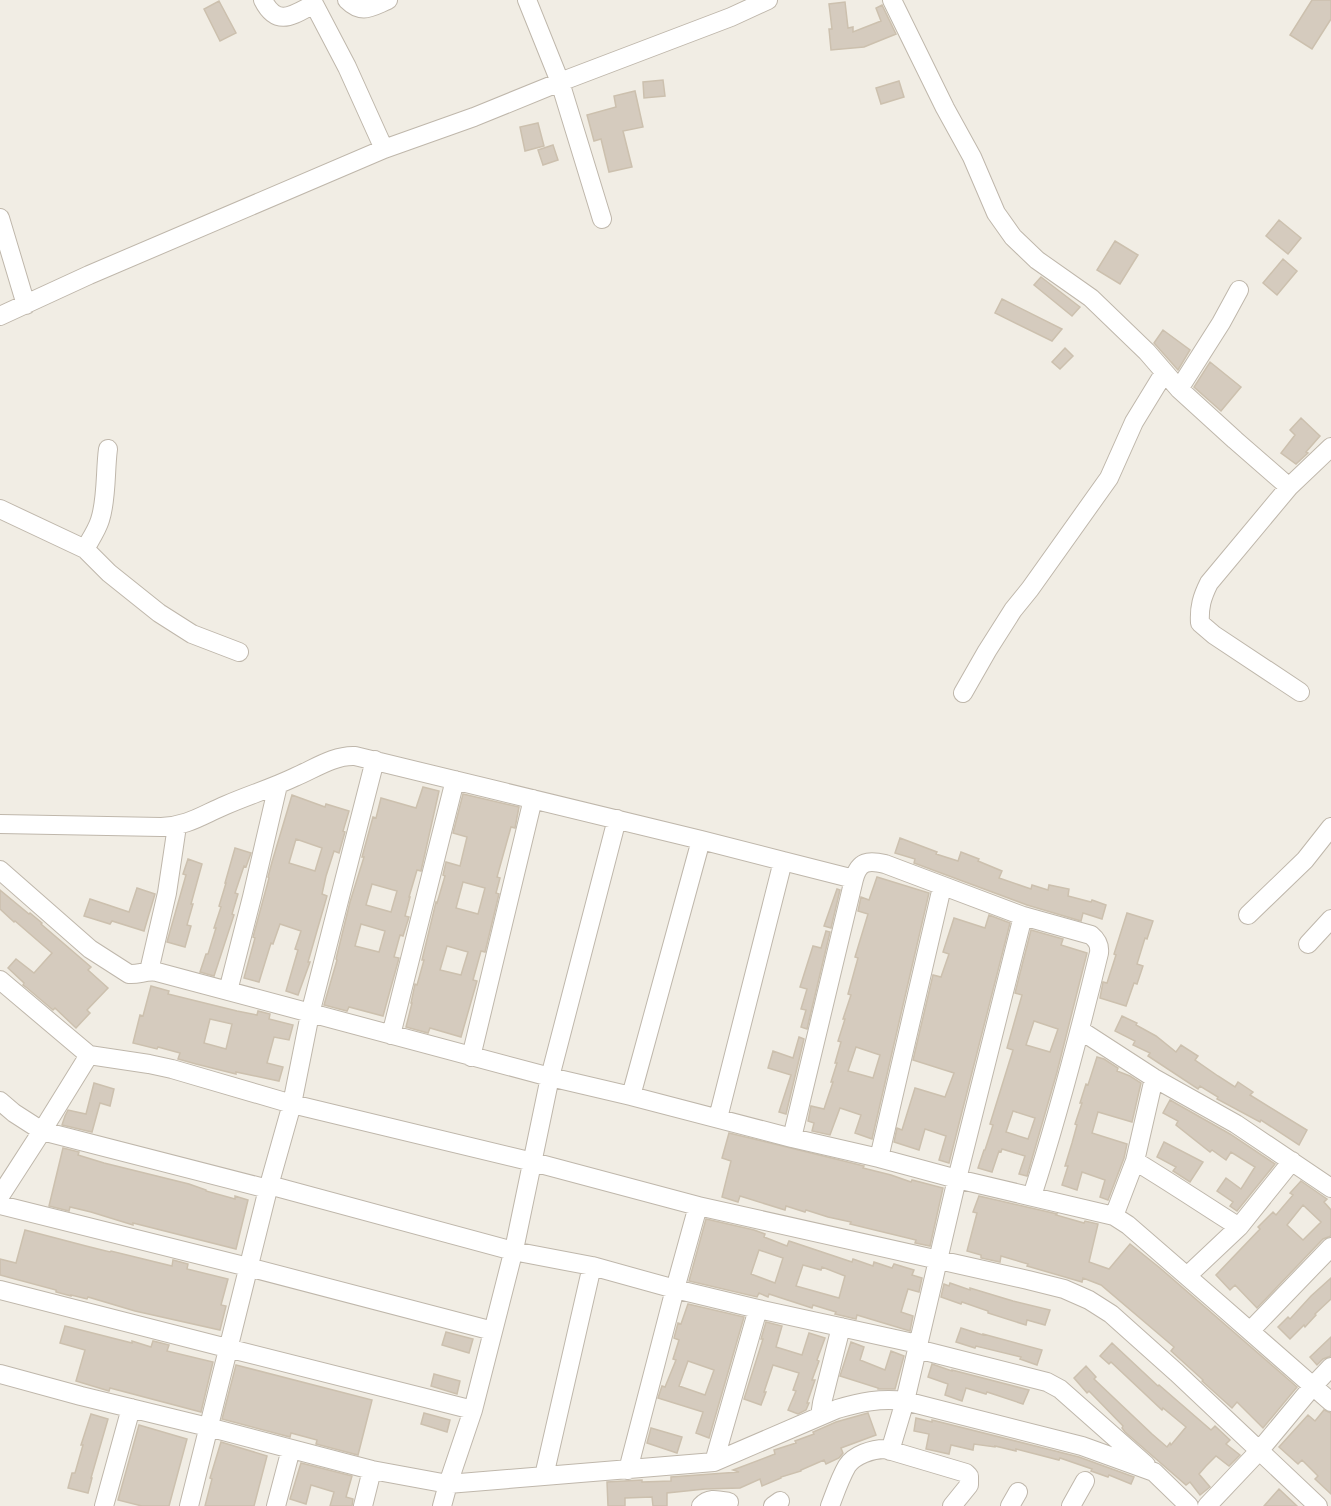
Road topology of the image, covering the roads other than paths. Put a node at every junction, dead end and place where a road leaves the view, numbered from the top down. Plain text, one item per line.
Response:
1 (263, 0) edge
2 (347, 0) edge
3 (388, 0) edge
4 (527, 0) edge
5 (768, 0) edge
6 (892, 0) edge
7 (319, 2) edge
8 (560, 82) junction
9 (384, 149) junction
10 (0, 218) edge
11 (602, 219) dead end
12 (1239, 290) dead end
13 (26, 305) junction
14 (0, 316) edge
15 (1164, 373) junction
16 (1179, 388) junction
17 (1331, 447) edge
18 (108, 449) dead end
19 (1289, 487) junction
20 (0, 509) edge
21 (85, 549) junction
22 (239, 652) dead end
23 (1300, 692) dead end
24 (963, 693) dead end
25 (375, 760) junction
26 (455, 780) junction
27 (278, 785) junction
28 (533, 799) junction
29 (617, 819) junction
30 (0, 824) edge
31 (177, 826) junction
32 (1331, 827) edge
33 (701, 840) junction
34 (783, 861) junction
35 (0, 870) edge
36 (854, 879) junction
37 (942, 887) junction
38 (1248, 915) dead end
39 (1023, 916) junction
40 (1331, 920) edge
41 (1308, 944) dead end
42 (149, 970) junction
43 (0, 980) edge
44 (228, 991) junction
45 (310, 1014) junction
46 (1080, 1030) junction
47 (391, 1035) junction
48 (89, 1055) junction
49 (471, 1057) junction
50 (550, 1077) junction
51 (1154, 1078) junction
52 (631, 1096) junction
53 (0, 1101) edge
54 (292, 1104) junction
55 (718, 1118) junction
56 (42, 1131) junction
57 (792, 1138) junction
58 (879, 1158) junction
59 (1134, 1161) junction
60 (1292, 1161) junction
61 (533, 1162) junction
62 (957, 1179) junction
63 (268, 1187) junction
64 (1331, 1188) edge
65 (0, 1196) edge
66 (1032, 1196) junction
67 (0, 1205) edge
68 (698, 1206) junction
69 (1114, 1216) junction
70 (1239, 1227) junction
71 (1331, 1247) edge
72 (513, 1251) junction
73 (938, 1260) junction
74 (592, 1266) junction
75 (248, 1267) junction
76 (1187, 1276) junction
77 (675, 1289) junction
78 (0, 1290) edge
79 (758, 1309) junction
80 (841, 1328) junction
81 (493, 1331) junction
82 (1250, 1331) junction
83 (917, 1347) junction
84 (227, 1348) junction
85 (1331, 1367) edge
86 (0, 1374) edge
87 (1313, 1386) junction
88 (905, 1401) junction
89 (1331, 1402) edge
90 (131, 1408) junction
91 (473, 1410) junction
92 (820, 1416) junction
93 (208, 1427) junction
94 (291, 1449) junction
95 (890, 1451) junction
96 (1259, 1451) junction
97 (714, 1462) junction
98 (372, 1470) junction
99 (628, 1470) junction
100 (1154, 1472) junction
101 (544, 1476) junction
102 (1086, 1480) dead end
103 (448, 1484) junction
104 (729, 1502) dead end
105 (104, 1506) edge
106 (189, 1506) edge
107 (276, 1506) edge
108 (363, 1506) edge
109 (442, 1506) edge
110 (701, 1506) edge
111 (830, 1506) edge
112 (952, 1506) edge
113 (1071, 1506) edge
114 (1189, 1506) edge
115 (1207, 1506) edge
116 (1318, 1506) edge

1 - 7 street
2 - 3 street
4 - 8 street
5 - 8 street
6 - 15 street
7 - 9 street
8 - 9 street
8 - 11 street
9 - 13 street
10 - 13 street
12 - 16 street
13 - 14 street
15 - 16 street
15 - 24 street
16 - 19 street
17 - 19 street
18 - 21 street
19 - 23 street
20 - 21 street
21 - 22 street
25 - 26 street
25 - 27 street
25 - 45 street
26 - 28 street
26 - 47 street
27 - 31 street
27 - 44 street
28 - 29 street
28 - 49 street
29 - 33 street
29 - 50 street
30 - 31 street
31 - 42 street
32 - 38 street
33 - 34 street
33 - 52 street
34 - 36 street
34 - 55 street
35 - 42 street
36 - 37 street
36 - 57 street
37 - 39 street
37 - 58 street
39 - 46 street
39 - 62 street
40 - 41 street
42 - 44 street
43 - 48 street
44 - 45 street
45 - 47 street
45 - 54 street
46 - 51 street
46 - 66 street
47 - 49 street
48 - 54 street
48 - 56 street
49 - 50 street
50 - 52 street
50 - 61 street
51 - 59 street
51 - 60 street
52 - 55 street
53 - 56 street
54 - 61 street
54 - 63 street
55 - 57 street
56 - 63 street
56 - 65 street
57 - 58 street
58 - 62 street
59 - 69 street
59 - 70 street
60 - 64 street
60 - 70 street
61 - 68 street
61 - 72 street
62 - 66 street
62 - 73 street
63 - 72 street
63 - 75 street
66 - 69 street
67 - 75 street
68 - 73 street
68 - 77 street
69 - 76 street
70 - 76 street
71 - 82 street
72 - 74 street
72 - 81 street
73 - 83 street
73 - 96 street
74 - 77 street
74 - 101 street
75 - 81 street
75 - 84 street
76 - 82 street
77 - 79 street
77 - 99 street
78 - 84 street
79 - 80 street
79 - 97 street
80 - 83 street
80 - 92 street
81 - 91 street
82 - 87 street
83 - 88 street
83 - 100 street
84 - 91 street
84 - 93 street
85 - 87 street
86 - 90 street
87 - 89 street
87 - 96 street
88 - 92 street
88 - 95 street
88 - 100 street
90 - 93 street
90 - 105 street
91 - 103 street
92 - 97 street
93 - 94 street
93 - 106 street
94 - 98 street
94 - 107 street
95 - 111 street
95 - 112 street
96 - 115 street
96 - 116 street
97 - 99 street
98 - 103 street
98 - 108 street
99 - 101 street
100 - 114 street
101 - 103 street
102 - 113 street
103 - 109 street
104 - 110 street

